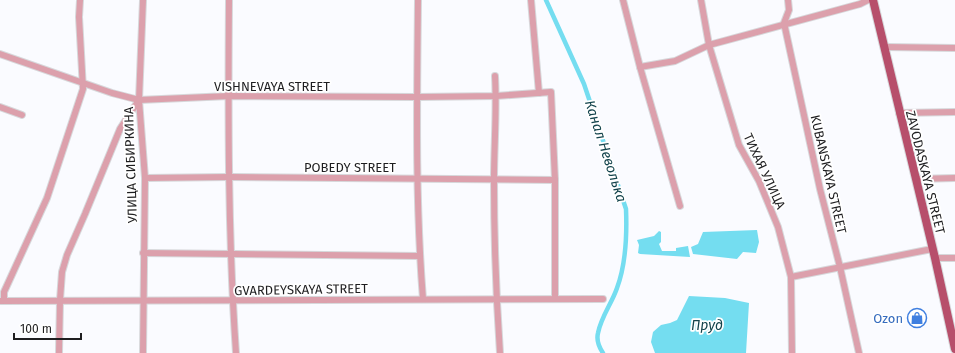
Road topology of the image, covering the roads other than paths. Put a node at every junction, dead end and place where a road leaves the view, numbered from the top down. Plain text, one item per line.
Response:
1 (80, 0) edge
2 (143, 0) edge
3 (229, 0) edge
4 (418, 0) edge
5 (531, 0) edge
6 (623, 0) edge
7 (701, 0) edge
8 (788, 0) edge
9 (868, 0) edge
10 (873, 0) edge
11 (784, 23) junction
12 (709, 45) junction
13 (885, 47) junction
14 (955, 48) edge
15 (0, 54) edge
16 (640, 67) junction
17 (495, 76) dead end
18 (82, 82) junction
19 (539, 93) junction
20 (229, 96) junction
21 (496, 96) junction
22 (417, 97) junction
23 (139, 100) junction
24 (0, 108) edge
25 (955, 112) edge
26 (899, 113) junction
27 (22, 116) dead end
28 (230, 177) junction
29 (144, 178) junction
30 (418, 178) junction
31 (955, 178) edge
32 (916, 179) junction
33 (494, 180) junction
34 (555, 180) junction
35 (680, 206) dead end
36 (932, 249) junction
37 (143, 253) junction
38 (230, 254) junction
39 (420, 256) junction
40 (935, 258) junction
41 (955, 258) edge
42 (840, 267) junction
43 (791, 277) junction
44 (423, 299) junction
45 (555, 299) junction
46 (603, 299) dead end
47 (60, 300) junction
48 (143, 300) junction
49 (497, 300) junction
50 (2, 301) edge
51 (232, 301) junction
52 (955, 349) edge
53 (59, 353) edge
54 (143, 353) edge
55 (236, 353) edge
56 (500, 353) edge
57 (792, 353) edge
58 (859, 353) edge

1 - 18 street
2 - 23 street, УЛИЦА СИБИРКИНА
3 - 20 street
4 - 22 street
5 - 19 street
6 - 16 street
7 - 12 street, ТИХАЯ УЛИЦА
8 - 11 street, KUBANSKAYA STREET
9 - 11 street
10 - 13 main road, ZAVODASKAYA STREET
11 - 12 street
11 - 42 street, KUBANSKAYA STREET
12 - 16 street
12 - 43 street, ТИХАЯ УЛИЦА
13 - 14 street
13 - 26 main road, ZAVODASKAYA STREET
15 - 18 street, VISHNEVAYA STREET
16 - 35 street
17 - 21 street
18 - 23 street, VISHNEVAYA STREET
18 - 50 street
19 - 21 street, VISHNEVAYA STREET
19 - 34 street, VISHNEVAYA STREET
20 - 22 street, VISHNEVAYA STREET
20 - 23 street, VISHNEVAYA STREET
20 - 28 street
21 - 22 street, VISHNEVAYA STREET
21 - 33 street
22 - 30 street
23 - 29 street, УЛИЦА СИБИРКИНА
23 - 47 street
24 - 27 street
25 - 26 street
26 - 32 main road, ZAVODASKAYA STREET
28 - 29 street, POBEDY STREET
28 - 30 street, POBEDY STREET
28 - 38 street
29 - 37 street, УЛИЦА СИБИРКИНА
30 - 33 street, POBEDY STREET
30 - 39 street
31 - 32 street
32 - 36 main road, ZAVODASKAYA STREET
33 - 34 street, POBEDY STREET
33 - 49 street
34 - 45 street
36 - 40 main road, ZAVODASKAYA STREET
36 - 42 street
37 - 38 street
37 - 48 street, УЛИЦА СИБИРКИНА
38 - 39 street
38 - 51 street
39 - 44 street
40 - 41 street
40 - 52 main road, ZAVODASKAYA STREET
42 - 43 street
42 - 58 street, KUBANSKAYA STREET
43 - 57 street, ТИХАЯ УЛИЦА
44 - 49 street, GVARDEYSKAYA STREET
44 - 51 street, GVARDEYSKAYA STREET
45 - 46 street, GVARDEYSKAYA STREET
45 - 49 street, GVARDEYSKAYA STREET
47 - 48 street, GVARDEYSKAYA STREET
47 - 50 street, GVARDEYSKAYA STREET
47 - 53 street
48 - 51 street, GVARDEYSKAYA STREET
48 - 54 street, УЛИЦА СИБИРКИНА
49 - 56 street
51 - 55 street

